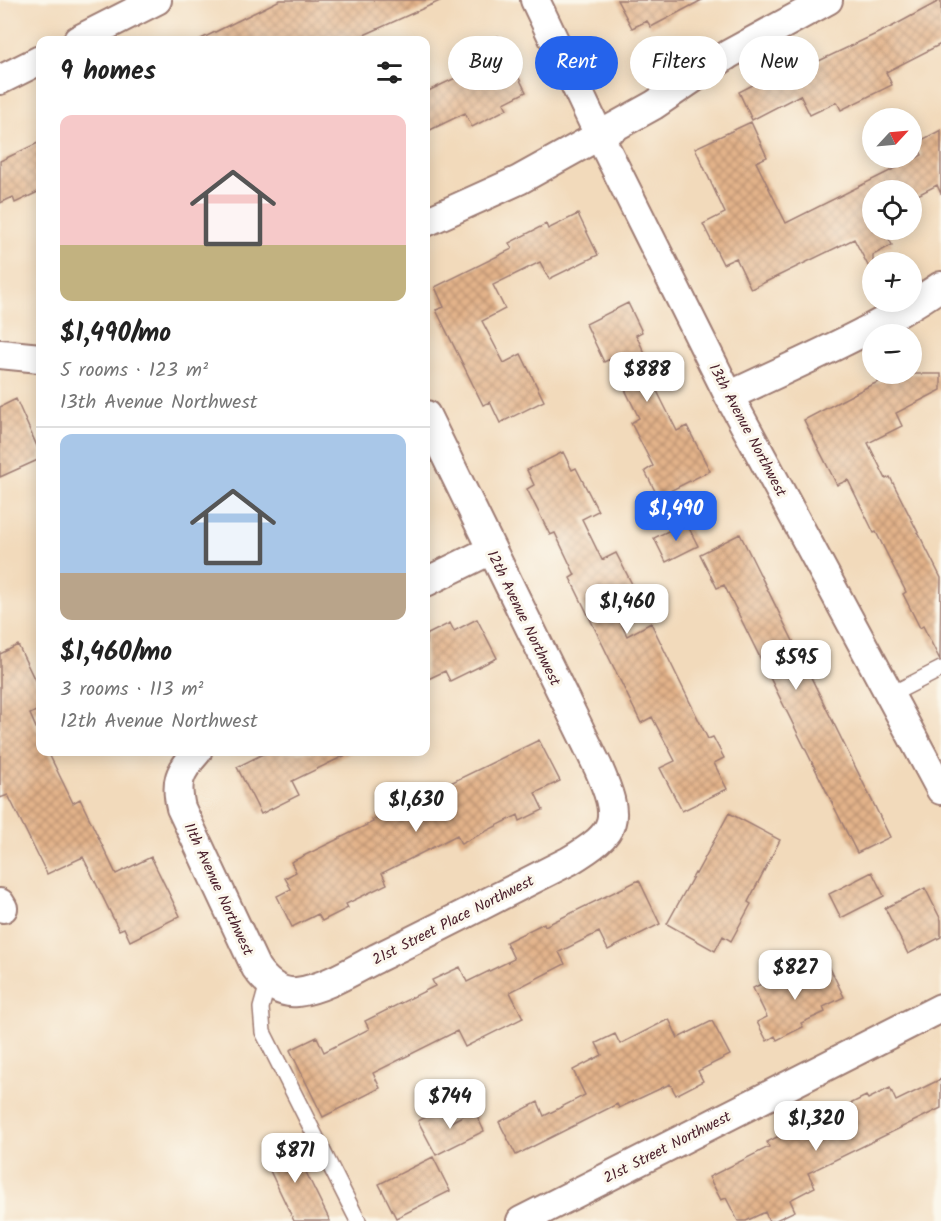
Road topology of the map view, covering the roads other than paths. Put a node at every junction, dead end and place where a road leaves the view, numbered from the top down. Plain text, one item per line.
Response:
1 (157, 0) edge
2 (535, 0) edge
3 (828, 0) edge
4 (86, 36) edge
5 (36, 62) edge
6 (0, 80) edge
7 (599, 135) junction
8 (430, 220) edge
9 (941, 286) edge
10 (0, 354) edge
11 (36, 358) edge
12 (729, 396) junction
13 (430, 424) edge
14 (491, 550) junction
15 (430, 580) edge
16 (941, 669) edge
17 (890, 695) junction
18 (193, 756) edge
19 (941, 790) edge
20 (612, 822) joint
21 (275, 987) junction
22 (941, 1008) edge
23 (358, 1221) edge
24 (521, 1221) edge

1 - 4 street
2 - 7 street, 13th Avenue Northwest
3 - 7 street
5 - 6 street
7 - 8 street
7 - 12 street, 13th Avenue Northwest
9 - 12 street
10 - 11 street
12 - 17 street, 13th Avenue Northwest
13 - 14 street, 12th Avenue Northwest
14 - 15 street
14 - 20 street, 12th Avenue Northwest
16 - 17 lane
17 - 19 street, 13th Avenue Northwest
18 - 21 street, 11th Avenue Northwest
20 - 21 street, 21st Street Place Northwest
21 - 23 lane
22 - 24 street, 21st Street Northwest

